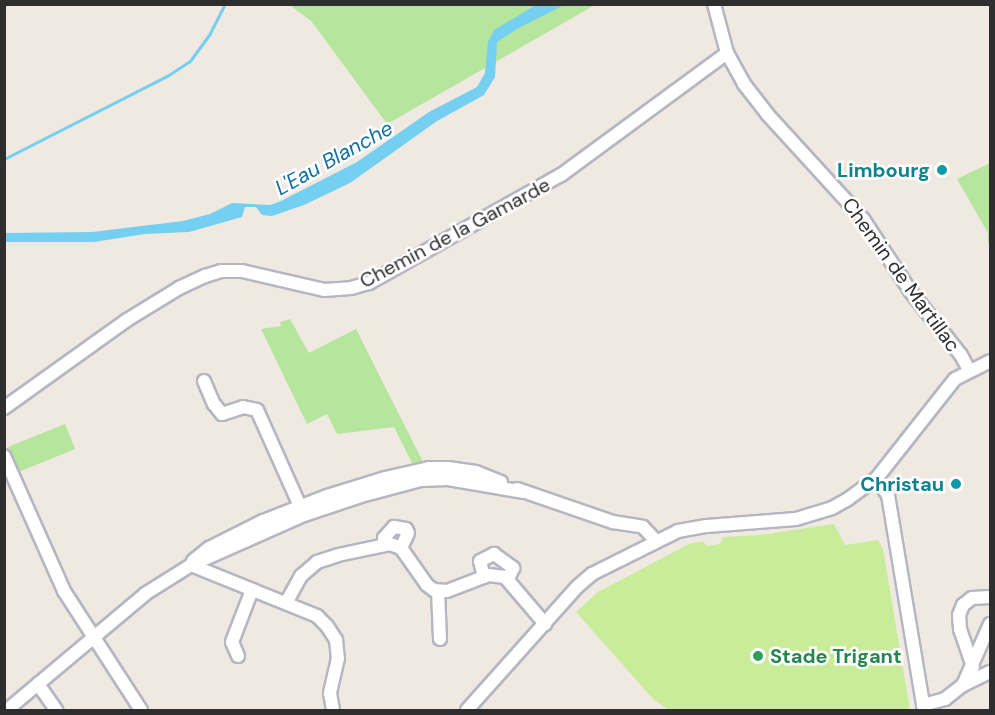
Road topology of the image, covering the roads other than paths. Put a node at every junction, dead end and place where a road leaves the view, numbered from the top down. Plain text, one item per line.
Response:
1 (714, 4) edge
2 (727, 53) junction
3 (990, 361) edge
4 (969, 370) junction
5 (204, 381) dead end
6 (4, 408) edge
7 (4, 456) edge
8 (876, 478) junction
9 (524, 492) junction
10 (300, 506) junction
11 (656, 541) junction
12 (384, 544) junction
13 (401, 548) junction
14 (191, 565) junction
15 (484, 577) junction
16 (508, 579) junction
17 (252, 590) junction
18 (438, 591) junction
19 (990, 597) edge
20 (286, 603) junction
21 (545, 624) junction
22 (990, 624) edge
23 (93, 636) junction
24 (440, 639) dead end
25 (238, 656) dead end
26 (973, 667) junction
27 (990, 672) edge
28 (38, 684) junction
29 (963, 685) junction
30 (924, 708) edge
31 (329, 709) edge
32 (7, 711) edge
33 (56, 711) edge
34 (141, 711) edge
35 (467, 711) edge

1 - 2 street, Chemin de Martillac
2 - 4 street, Chemin de Martillac
2 - 6 street, Chemin de la Gamarde
3 - 4 street
4 - 8 street
5 - 10 street
7 - 23 street
8 - 11 street
8 - 30 street
9 - 10 street
9 - 11 street
9 - 14 street
10 - 14 street
11 - 21 street
12 - 13 street
12 - 13 street
12 - 20 street
13 - 18 street
14 - 17 street
14 - 23 street
15 - 16 street
15 - 16 street
15 - 18 street
16 - 21 street
17 - 20 street
17 - 25 street
18 - 24 street
19 - 26 street
20 - 31 street
21 - 35 street
22 - 26 street
23 - 28 street
23 - 34 street
26 - 29 street
27 - 29 street
28 - 32 street
28 - 33 street
29 - 30 street

